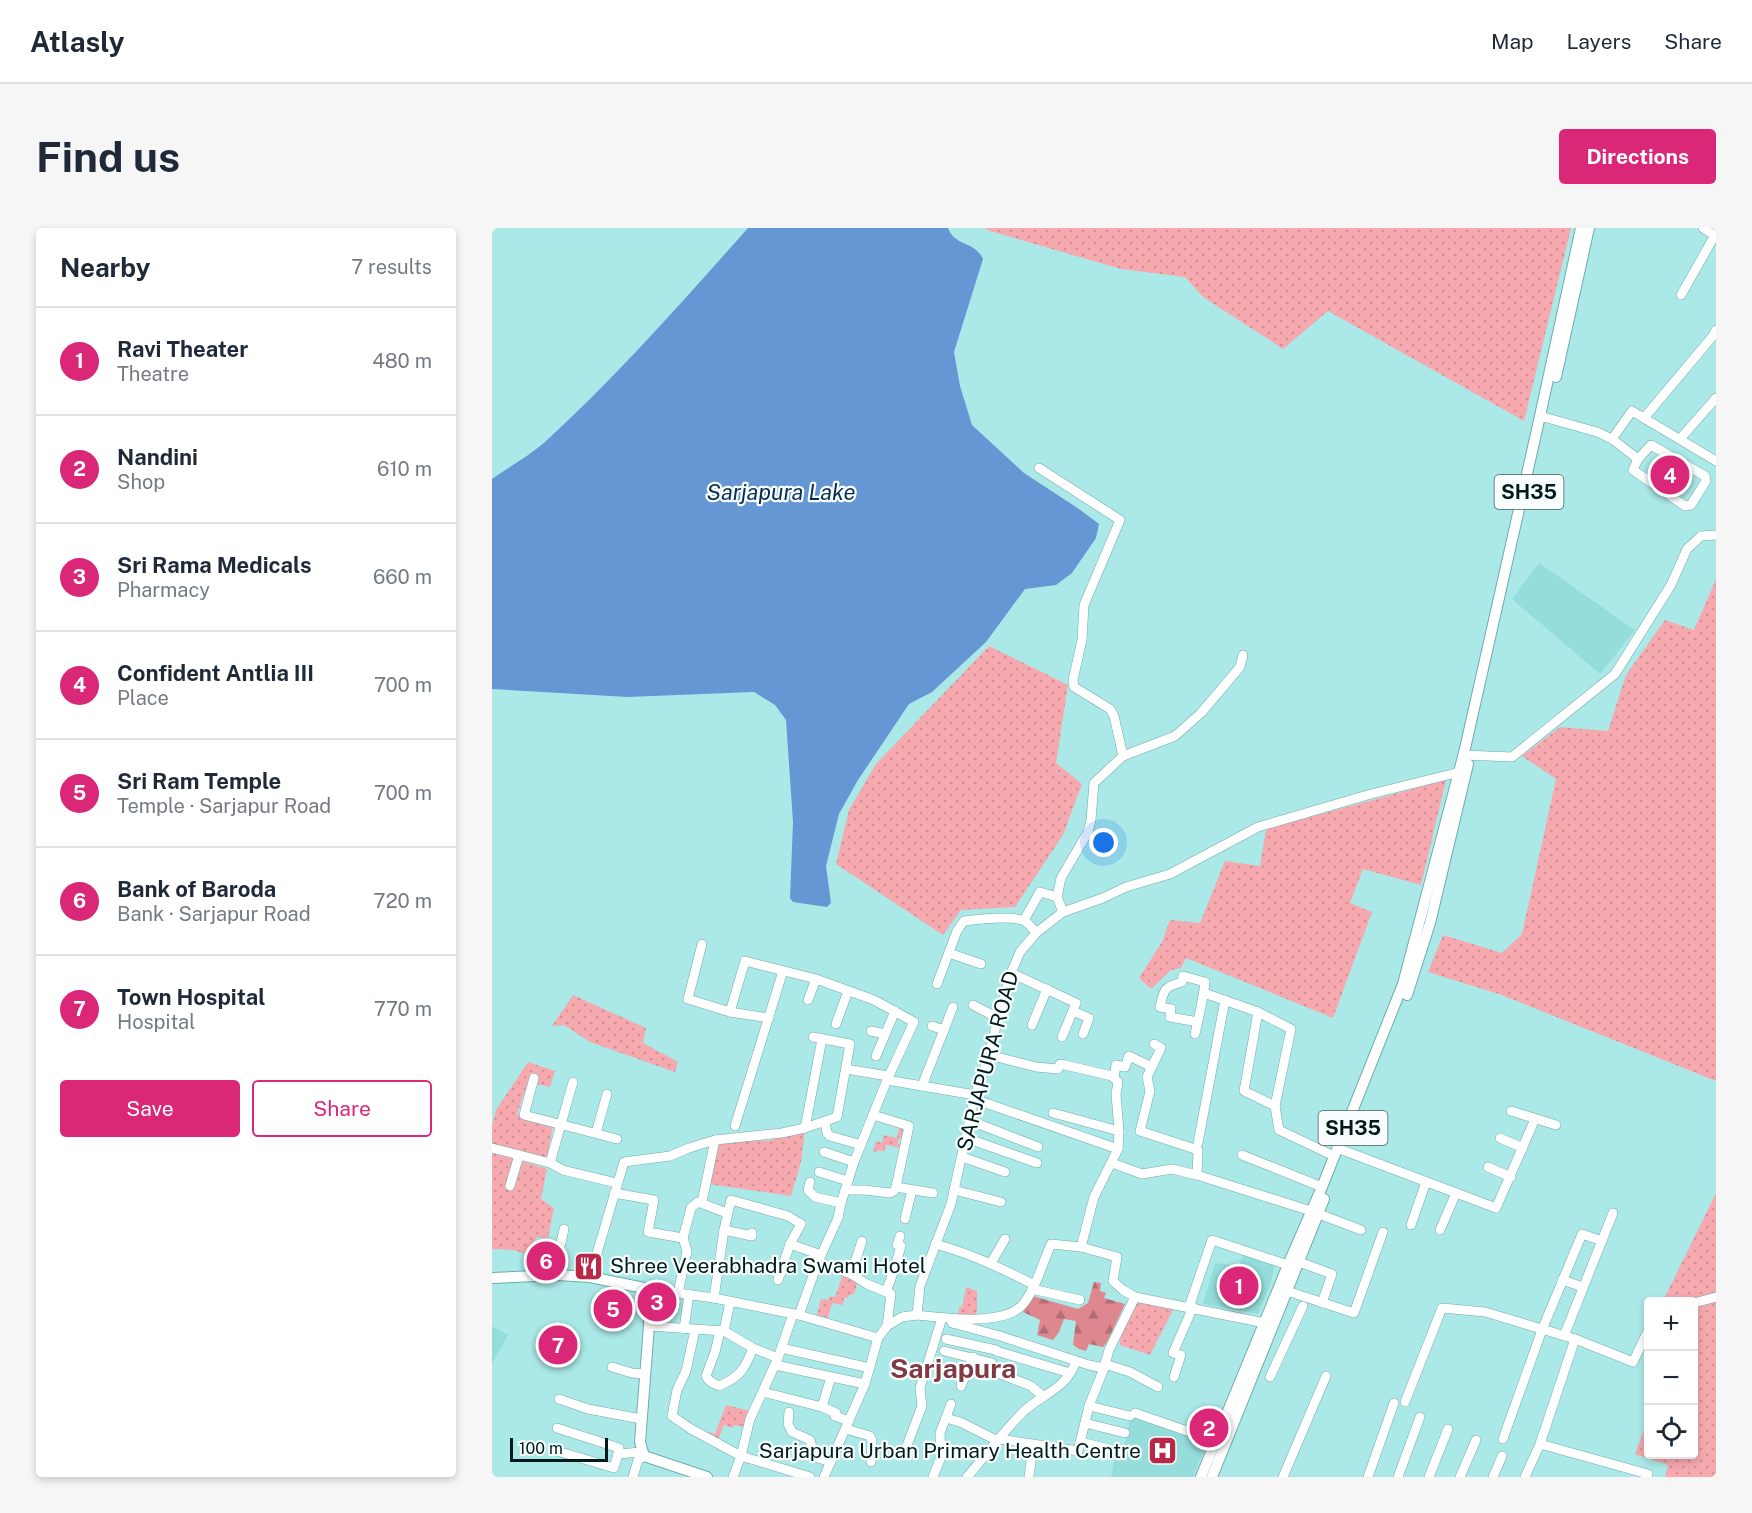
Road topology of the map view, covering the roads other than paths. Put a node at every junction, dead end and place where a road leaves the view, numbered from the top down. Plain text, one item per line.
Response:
1 (1581, 228) edge
2 (1589, 228) edge
3 (1703, 228) edge
4 (1715, 235) edge
5 (1681, 295) dead end
6 (1715, 336) edge
7 (1716, 398) edge
8 (1543, 416) junction
9 (1644, 418) junction
10 (1612, 439) junction
11 (1680, 439) junction
12 (1638, 459) junction
13 (1716, 461) edge
14 (1039, 468) dead end
15 (1716, 535) edge
16 (1243, 655) dead end
17 (1123, 756) junction
18 (1466, 756) junction
19 (1462, 772) junction
20 (1057, 897) junction
21 (1063, 912) junction
22 (1024, 920) junction
23 (1036, 933) junction
24 (702, 944) dead end
25 (949, 953) junction
26 (981, 964) dead end
27 (783, 970) junction
28 (1011, 973) junction
29 (816, 979) junction
30 (937, 984) dead end
31 (1047, 989) junction
32 (848, 991) junction
33 (1204, 993) junction
34 (808, 1000) dead end
35 (1226, 1000) junction
36 (973, 1005) dead end
37 (953, 1008) dead end
38 (895, 1011) junction
39 (1073, 1011) junction
40 (730, 1012) junction
41 (1258, 1012) junction
42 (769, 1018) junction
43 (998, 1018) junction
44 (1197, 1022) junction
45 (836, 1024) dead end
46 (1032, 1025) dead end
47 (932, 1026) dead end
48 (944, 1030) junction
49 (872, 1031) dead end
50 (885, 1034) junction
51 (1083, 1034) dead end
52 (1195, 1034) dead end
53 (1062, 1037) dead end
54 (1154, 1044) dead end
55 (989, 1055) junction
56 (876, 1056) dead end
57 (1152, 1067) junction
58 (846, 1069) junction
59 (534, 1078) dead end
60 (888, 1078) junction
61 (1114, 1078) junction
62 (573, 1082) dead end
63 (922, 1086) junction
64 (607, 1094) dead end
65 (975, 1097) junction
66 (1275, 1106) junction
67 (1511, 1111) dead end
68 (1053, 1113) dead end
69 (873, 1115) junction
70 (1536, 1119) junction
71 (971, 1121) junction
72 (825, 1122) junction
73 (561, 1124) junction
74 (1556, 1125) dead end
75 (735, 1126) dead end
76 (806, 1128) junction
77 (1119, 1131) junction
78 (596, 1132) junction
79 (966, 1137) junction
80 (617, 1138) dead end
81 (1500, 1138) dead end
82 (715, 1140) junction
83 (1198, 1143) dead end
84 (861, 1145) junction
85 (1038, 1147) dead end
86 (492, 1148) edge
87 (1523, 1148) junction
88 (1118, 1149) junction
89 (824, 1152) dead end
90 (1338, 1152) junction
91 (519, 1155) junction
92 (1242, 1155) dead end
93 (962, 1157) junction
94 (854, 1162) junction
95 (550, 1163) junction
96 (1037, 1163) dead end
97 (1113, 1163) junction
98 (1488, 1167) dead end
99 (819, 1172) dead end
100 (1005, 1172) dead end
101 (1197, 1175) junction
102 (1511, 1177) junction
103 (810, 1182) dead end
104 (1426, 1182) junction
105 (617, 1183) junction
106 (846, 1185) junction
107 (510, 1186) dead end
108 (896, 1187) junction
109 (1322, 1187) junction
110 (912, 1190) junction
111 (954, 1190) junction
112 (614, 1193) junction
113 (933, 1193) dead end
114 (1456, 1193) junction
115 (702, 1202) junction
116 (1001, 1202) dead end
117 (841, 1203) junction
118 (1315, 1212) junction
119 (727, 1213) junction
120 (1613, 1213) dead end
121 (905, 1219) dead end
122 (1411, 1225) dead end
123 (564, 1229) dead end
124 (724, 1230) junction
125 (1361, 1230) dead end
126 (1440, 1230) dead end
127 (1383, 1232) dead end
128 (752, 1233) dead end
129 (900, 1236) dead end
130 (683, 1238) junction
131 (1005, 1239) dead end
132 (862, 1241) dead end
133 (1602, 1241) junction
134 (790, 1244) junction
135 (935, 1244) junction
136 (1081, 1247) junction
137 (820, 1258) junction
138 (992, 1263) junction
139 (1293, 1263) junction
140 (745, 1265) dead end
141 (851, 1274) junction
142 (554, 1275) junction
143 (590, 1277) junction
144 (492, 1278) edge
145 (1563, 1280) junction
146 (1033, 1287) junction
147 (1583, 1287) junction
148 (649, 1289) junction
149 (1287, 1291) junction
150 (678, 1293) junction
151 (689, 1294) junction
152 (888, 1295) junction
153 (1136, 1297) junction
154 (1716, 1297) edge
155 (714, 1299) junction
156 (1080, 1300) dead end
157 (730, 1302) junction
158 (1698, 1302) edge
159 (1322, 1303) junction
160 (1303, 1306) dead end
161 (1191, 1307) junction
162 (1275, 1309) junction
163 (796, 1314) junction
164 (917, 1315) junction
165 (902, 1317) junction
166 (947, 1318) junction
167 (1265, 1323) junction
168 (649, 1326) junction
169 (887, 1326) junction
170 (684, 1329) junction
171 (695, 1330) junction
172 (1542, 1330) junction
173 (722, 1331) junction
174 (1000, 1336) junction
175 (1564, 1336) junction
176 (878, 1338) junction
177 (946, 1339) dead end
178 (1575, 1339) junction
179 (1644, 1340) edge
180 (753, 1348) junction
181 (944, 1351) dead end
182 (996, 1351) junction
183 (1262, 1351) junction
184 (778, 1357) junction
185 (973, 1358) junction
186 (1279, 1358) junction
187 (1076, 1361) junction
188 (1105, 1366) junction
189 (612, 1367) dead end
190 (870, 1368) junction
191 (990, 1370) junction
192 (1070, 1373) junction
193 (645, 1374) junction
194 (1326, 1376) dead end
195 (831, 1377) junction
196 (1174, 1377) dead end
197 (1270, 1377) dead end
198 (714, 1384) junction
199 (865, 1384) junction
200 (961, 1386) dead end
201 (1158, 1387) dead end
202 (764, 1392) junction
203 (710, 1395) dead end
204 (1043, 1396) junction
205 (559, 1399) dead end
206 (1405, 1402) dead end
207 (1394, 1403) dead end
208 (951, 1404) dead end
209 (1089, 1406) junction
210 (822, 1407) junction
211 (789, 1412) dead end
212 (1420, 1417) dead end
213 (946, 1418) junction
214 (641, 1419) junction
215 (1085, 1423) junction
216 (847, 1425) junction
217 (557, 1428) dead end
218 (1448, 1429) dead end
219 (1125, 1433) dead end
220 (1503, 1439) dead end
221 (999, 1440) junction
222 (1476, 1440) dead end
223 (1216, 1441) junction
224 (1080, 1442) junction
225 (1540, 1444) junction
226 (1033, 1445) junction
227 (906, 1448) dead end
228 (554, 1450) dead end
229 (1118, 1451) dead end
230 (799, 1452) dead end
231 (618, 1454) junction
232 (642, 1454) junction
233 (741, 1456) junction
234 (1502, 1456) dead end
235 (815, 1457) junction
236 (831, 1462) junction
237 (871, 1462) dead end
238 (1648, 1474) dead end
239 (633, 1477) edge
240 (707, 1477) edge
241 (733, 1477) edge
242 (810, 1477) edge
243 (824, 1477) edge
244 (933, 1477) edge
245 (967, 1477) edge
246 (1029, 1477) edge
247 (1201, 1477) edge
248 (1212, 1477) edge
249 (1283, 1477) edge
250 (1368, 1477) edge
251 (1398, 1477) edge
252 (1429, 1477) edge
253 (1460, 1477) edge
254 (1493, 1477) edge
255 (1525, 1477) edge

1 - 8 main road, SH35
2 - 8 main road, SH35
3 - 4 street
4 - 5 street
6 - 9 street
7 - 11 street
8 - 10 street
8 - 18 main road, SH35
9 - 10 street
9 - 11 street
10 - 12 street
11 - 13 street
12 - 12 street
14 - 17 street
15 - 18 street
16 - 17 street
17 - 20 street
18 - 19 main road, SH35
19 - 21 street, SARJAPURA ROAD
19 - 90 main road, SH35
20 - 21 street
20 - 22 street
21 - 23 street, SARJAPURA ROAD
22 - 23 street
22 - 25 street
23 - 28 street, SARJAPURA ROAD
24 - 40 street
25 - 26 street
25 - 30 street
27 - 29 street
27 - 40 street
27 - 42 street
28 - 31 street
28 - 43 street, SARJAPURA ROAD
29 - 32 street
29 - 34 street
31 - 39 street
31 - 46 street
32 - 38 street
32 - 45 street
33 - 35 street
33 - 44 street
33 - 44 street
35 - 41 street
35 - 83 street
36 - 43 street
37 - 48 street
38 - 50 street
38 - 60 street
39 - 51 street
39 - 53 street
40 - 42 street
41 - 66 street
41 - 66 street
42 - 75 street
43 - 55 street, SARJAPURA ROAD
44 - 52 street
47 - 48 street
48 - 63 street
49 - 50 street
50 - 56 street
54 - 57 street
55 - 61 street
55 - 65 street, SARJAPURA ROAD
57 - 61 street
57 - 101 street
58 - 60 street
58 - 72 street
58 - 76 street
59 - 73 street
60 - 63 street
60 - 69 street
61 - 77 street
62 - 73 street
63 - 65 street
64 - 78 street
65 - 71 street, SARJAPURA ROAD
65 - 88 street
66 - 90 street
67 - 70 street
68 - 77 street
69 - 84 street
69 - 108 street
70 - 74 street
70 - 87 street
71 - 79 street, SARJAPURA ROAD
71 - 85 street
72 - 76 street
72 - 84 street
73 - 78 street
73 - 95 street
76 - 82 street
77 - 88 street
78 - 80 street
79 - 93 street, SARJAPURA ROAD
79 - 96 street
81 - 87 street
82 - 105 street
82 - 115 street
84 - 94 street
86 - 91 street
87 - 102 street
88 - 97 street
89 - 94 street
90 - 104 street
90 - 109 main road, SH35
90 - 118 main road, SH35
91 - 95 street
91 - 107 street
92 - 109 street
93 - 100 street
93 - 111 street, SARJAPURA ROAD
94 - 106 street
95 - 105 street
97 - 101 street
97 - 136 street
98 - 102 street
99 - 106 street
101 - 118 street
102 - 114 street
103 - 117 street
104 - 114 street
104 - 122 street
105 - 112 street
106 - 108 street
106 - 117 street
108 - 110 street
109 - 118 main road, SH35
110 - 113 street
110 - 121 street
111 - 116 street
111 - 135 street, SARJAPURA ROAD
112 - 130 street
112 - 143 street
114 - 126 street
115 - 119 street
115 - 130 street
117 - 137 street
118 - 125 street
118 - 139 main road, SH35
119 - 124 street
119 - 134 street
120 - 133 street
123 - 142 street
124 - 128 street
124 - 155 street
127 - 159 street
129 - 152 street
130 - 150 street
131 - 138 street
132 - 141 street
133 - 145 street
133 - 147 street
134 - 137 street
134 - 140 street
135 - 138 street
135 - 164 street, SARJAPURA ROAD
136 - 146 street
136 - 153 street
137 - 141 street
137 - 163 street
138 - 146 street
139 - 149 main road, SH35
139 - 159 street
139 - 161 street
139 - 162 main road, SH35
141 - 152 street
142 - 143 main road
142 - 144 main road
143 - 148 main road
145 - 147 street
145 - 172 street
146 - 156 street
146 - 166 street
147 - 175 street
148 - 150 street
148 - 168 main road
149 - 159 street
149 - 162 main road, SH35
150 - 151 street
151 - 155 street
151 - 170 street
152 - 165 street
152 - 169 street
153 - 161 street
153 - 188 street
154 - 158 street
155 - 157 street
157 - 163 street
157 - 173 street
160 - 186 street
161 - 167 street
161 - 196 street
162 - 167 main road, SH35
162 - 183 main road, SH35
163 - 176 street
163 - 184 street
164 - 165 street
164 - 166 street
165 - 169 street
166 - 174 street
166 - 227 street
167 - 223 main road, SH35
168 - 170 street
168 - 193 main road
169 - 176 street
170 - 171 street
171 - 173 street
171 - 233 street
172 - 175 street
172 - 206 street
172 - 220 street
173 - 180 street
173 - 198 street
174 - 182 street
174 - 187 street
175 - 178 street
176 - 190 street
177 - 182 street
178 - 179 street
178 - 225 street
180 - 184 street
180 - 198 street
181 - 185 street
182 - 191 street
182 - 192 street
183 - 186 street
183 - 248 main road, SH35
184 - 190 street
184 - 195 street
184 - 202 street
185 - 191 street
185 - 200 street
186 - 197 street
187 - 188 street
187 - 192 street
188 - 201 street
188 - 209 street
189 - 193 street
190 - 199 street
191 - 204 street
192 - 204 street
193 - 214 main road
194 - 249 street
195 - 199 street
195 - 210 street
198 - 203 street
199 - 216 street
202 - 210 street
202 - 233 street
204 - 221 street
205 - 214 street
207 - 250 street
208 - 213 street
209 - 215 street
209 - 223 street
210 - 216 street
211 - 235 street
212 - 251 street
213 - 221 street
213 - 244 street
214 - 232 main road
215 - 219 street
215 - 224 street
216 - 236 street
216 - 237 street
217 - 231 street
218 - 252 street
221 - 226 street
221 - 245 street
222 - 253 street
223 - 247 main road, SH35
224 - 226 street
224 - 229 street
225 - 238 street
225 - 255 street
226 - 246 street
228 - 231 street
230 - 235 street
231 - 232 street
232 - 239 street
232 - 240 main road
233 - 241 street
233 - 242 street
234 - 254 street
235 - 236 street
236 - 243 street

